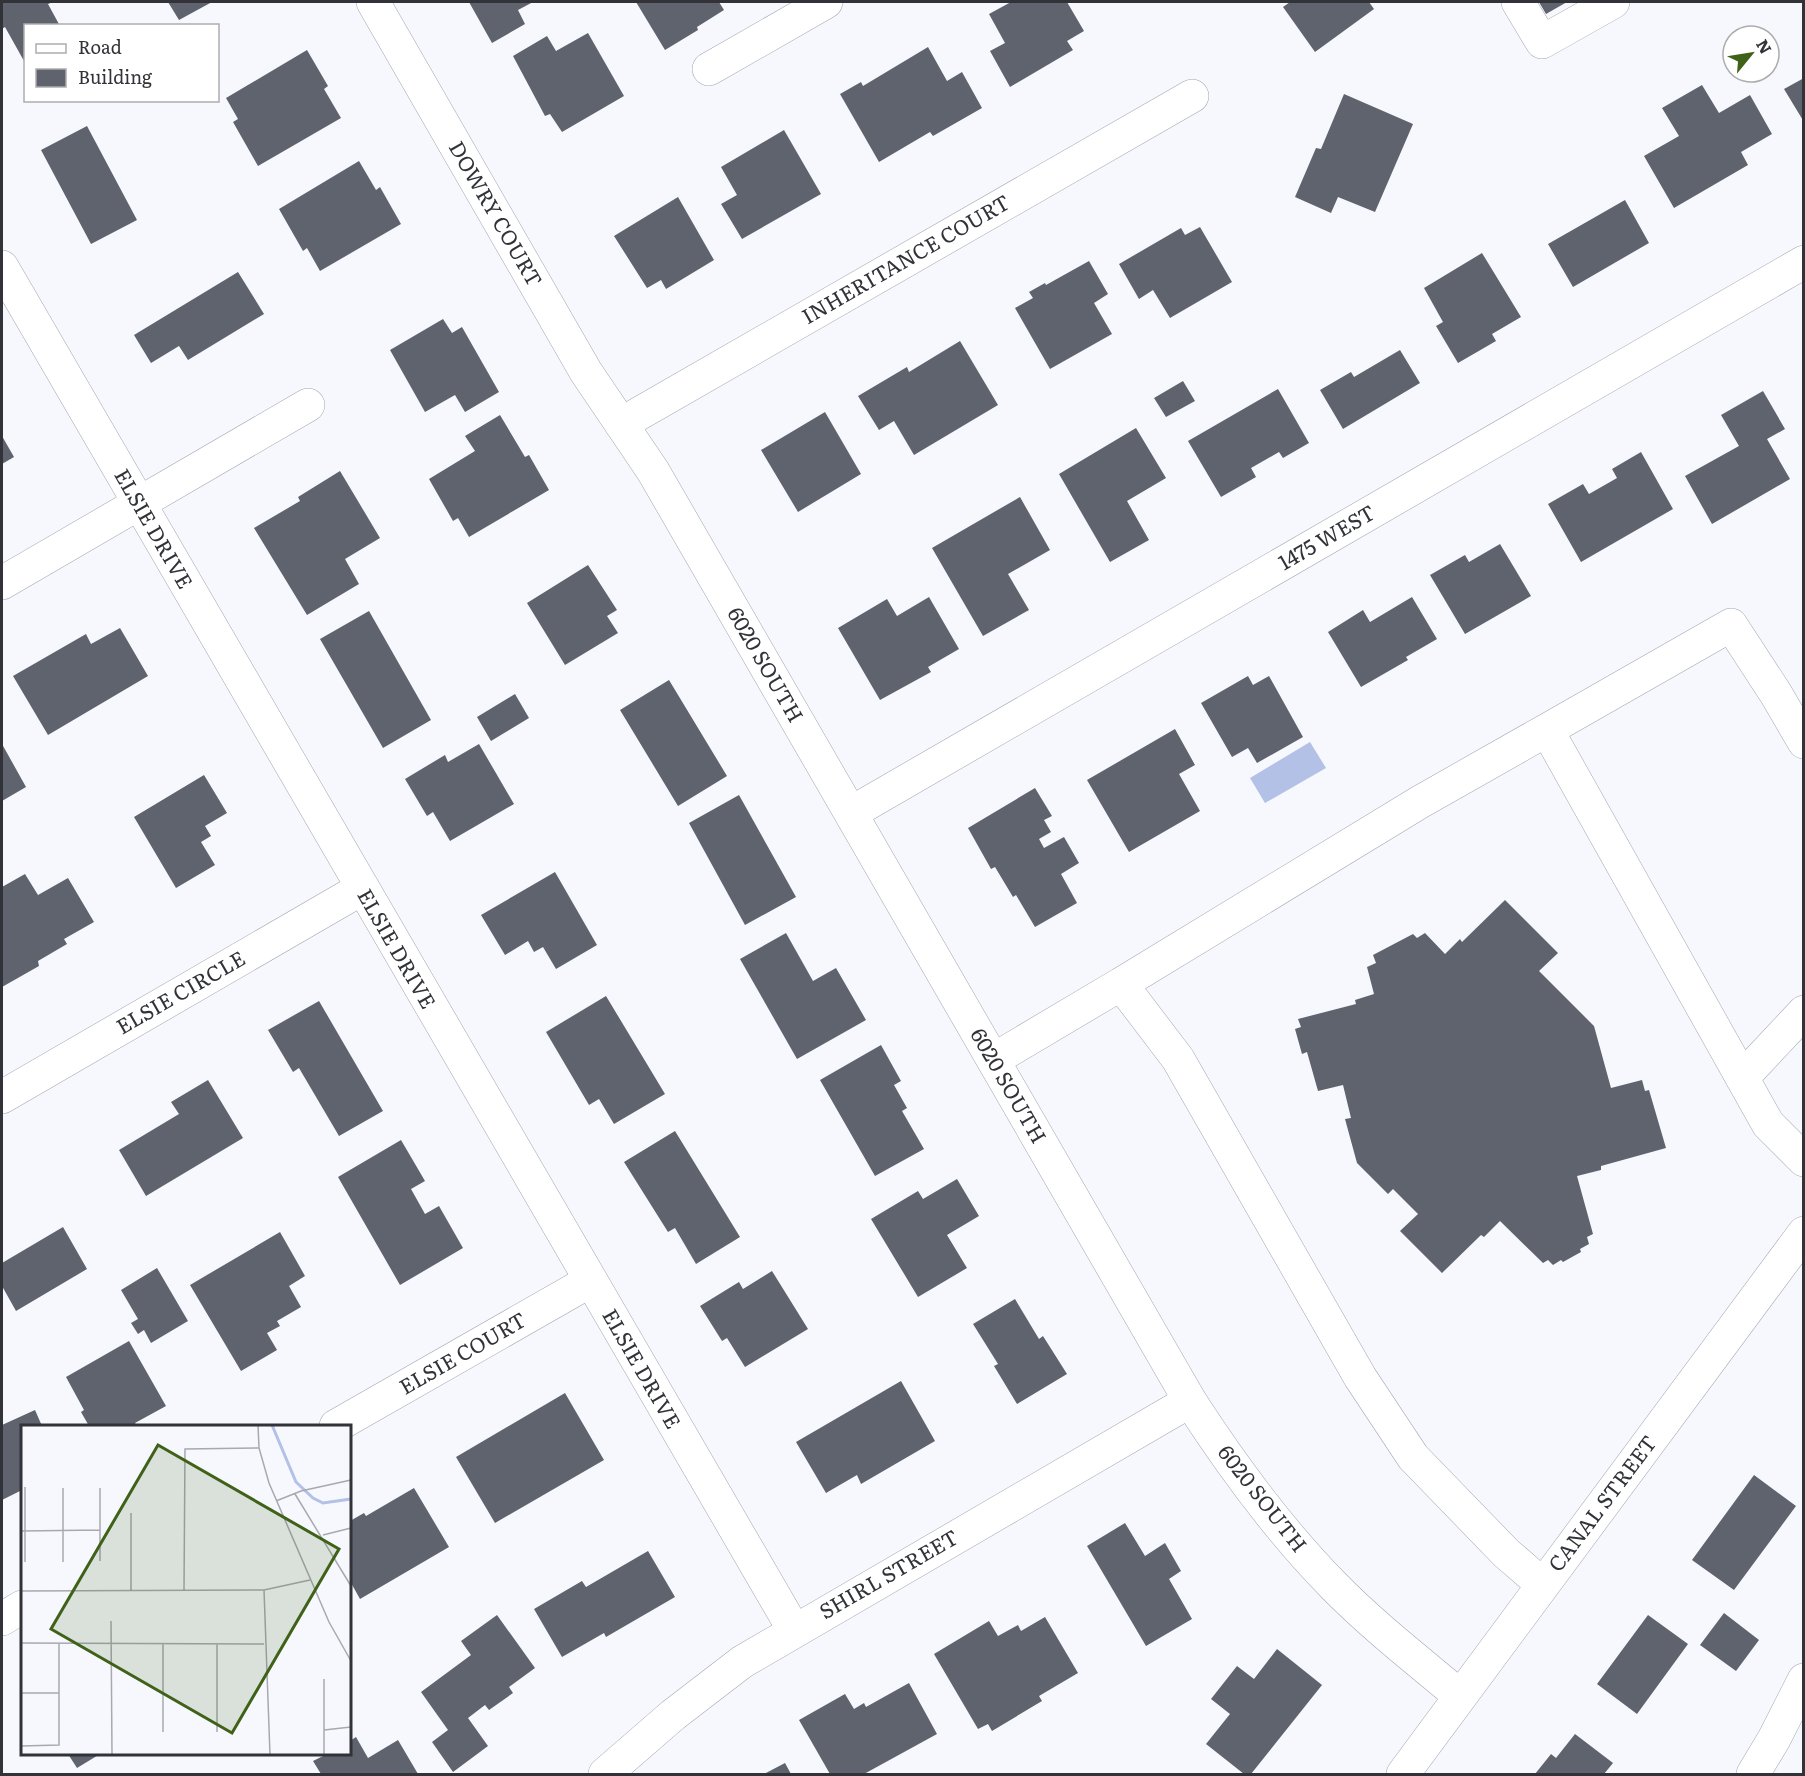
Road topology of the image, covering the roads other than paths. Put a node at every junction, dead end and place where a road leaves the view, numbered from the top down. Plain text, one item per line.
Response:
1 (373, 2) edge
2 (826, 2) edge
3 (1518, 2) edge
4 (1613, 2) edge
5 (709, 69) dead end
6 (1191, 96) dead end
7 (1803, 262) edge
8 (2, 267) edge
9 (308, 405) dead end
10 (621, 424) junction
11 (139, 504) junction
12 (2, 584) edge
13 (1547, 730) junction
14 (1803, 742) edge
15 (851, 813) junction
16 (361, 889) junction
17 (1121, 984) junction
18 (1803, 1012) edge
19 (993, 1060) junction
20 (1742, 1078) junction
21 (2, 1097) edge
22 (1803, 1160) edge
23 (1803, 1233) edge
24 (590, 1281) junction
25 (1190, 1401) junction
26 (338, 1425) edge
27 (1543, 1585) junction
28 (21, 1608) edge
29 (2, 1619) edge
30 (794, 1630) junction
31 (1803, 1680) edge
32 (1460, 1696) junction
33 (605, 1774) edge
34 (1402, 1774) edge
35 (1753, 1774) edge

1 - 10 street, DOWRY COURT
2 - 5 street
3 - 4 street
6 - 10 street, INHERITANCE COURT
7 - 15 street, 1475 WEST
8 - 11 street, ELSIE DRIVE
9 - 11 street
10 - 15 street, 6020 SOUTH
11 - 12 street
11 - 16 street, ELSIE DRIVE
13 - 14 street
13 - 17 street
13 - 20 street
15 - 19 street, 6020 SOUTH
16 - 21 street, ELSIE CIRCLE
16 - 24 street, ELSIE DRIVE
17 - 19 street
17 - 27 street
18 - 20 street
19 - 25 street, 6020 SOUTH
20 - 22 street
23 - 27 street, CANAL STREET
24 - 26 street, ELSIE COURT
24 - 30 street, ELSIE DRIVE
25 - 30 street, SHIRL STREET
25 - 32 street, 6020 SOUTH
27 - 32 street, CANAL STREET
28 - 29 street
30 - 33 street, SHIRL STREET
31 - 35 street
32 - 34 street, CANAL STREET

